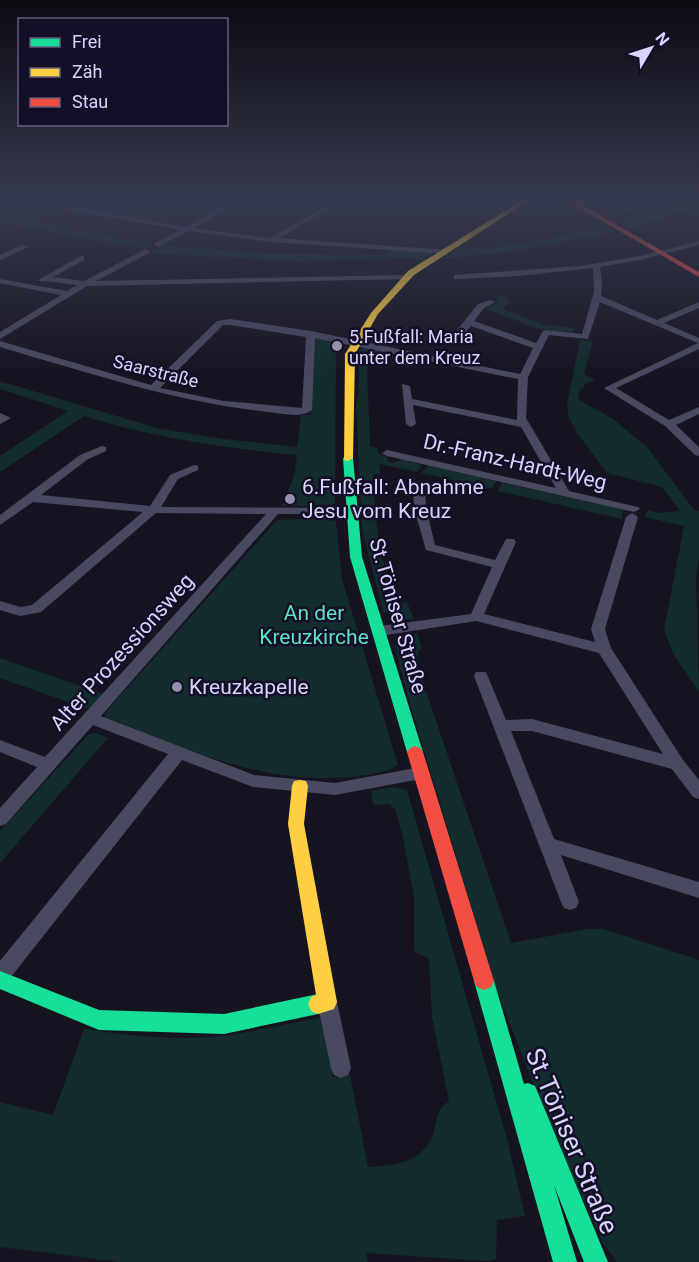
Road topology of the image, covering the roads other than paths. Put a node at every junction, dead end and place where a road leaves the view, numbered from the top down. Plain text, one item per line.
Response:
1 (78, 260) edge
2 (131, 260) edge
3 (432, 260) edge
4 (628, 260) edge
5 (675, 260) edge
6 (596, 266) junction
7 (699, 275) edge
8 (406, 277) junction
9 (457, 277) dead end
10 (45, 278) junction
11 (1, 282) edge
12 (85, 284) junction
13 (30, 287) junction
14 (69, 294) junction
15 (596, 297) junction
16 (491, 302) dead end
17 (697, 303) edge
18 (470, 322) junction
19 (657, 323) junction
20 (311, 334) junction
21 (0, 336) edge
22 (454, 339) dead end
23 (699, 341) edge
24 (355, 343) junction
25 (0, 344) edge
26 (699, 346) edge
27 (538, 347) junction
28 (523, 377) junction
29 (405, 386) dead end
30 (153, 389) junction
31 (407, 401) junction
32 (699, 410) edge
33 (0, 416) edge
34 (0, 421) edge
35 (411, 424) dead end
36 (523, 424) junction
37 (669, 424) junction
38 (102, 449) dead end
39 (387, 453) dead end
40 (699, 453) edge
41 (194, 468) dead end
42 (418, 484) dead end
43 (565, 493) junction
44 (32, 498) junction
45 (153, 510) junction
46 (352, 511) junction
47 (274, 512) junction
48 (0, 521) edge
49 (510, 542) dead end
50 (499, 565) junction
51 (0, 605) edge
52 (476, 617) junction
53 (380, 631) junction
54 (604, 649) junction
55 (481, 676) dead end
56 (91, 718) junction
57 (503, 726) junction
58 (0, 746) edge
59 (178, 752) junction
60 (677, 764) junction
61 (48, 765) junction
62 (421, 773) junction
63 (300, 786) junction
64 (699, 792) edge
65 (0, 819) edge
66 (548, 844) junction
67 (699, 890) edge
68 (570, 902) dead end
69 (0, 978) edge
70 (327, 1002) junction
71 (502, 1039) junction
72 (341, 1068) dead end
73 (587, 1238) junction
74 (565, 1262) edge
75 (596, 1262) edge
76 (606, 1262) edge

1 - 10 street
2 - 12 street
3 - 8 main road, St.Töniser Straße
4 - 6 street
5 - 7 main road
6 - 9 street
6 - 15 street
8 - 12 street
8 - 24 main road, St.Töniser Straße
10 - 12 street
10 - 13 street
11 - 13 street
12 - 14 street
13 - 14 street
14 - 21 street
15 - 19 street
15 - 27 street
16 - 18 street
17 - 19 street
18 - 22 street
18 - 27 street
19 - 23 street
20 - 24 street
20 - 30 street
20 - 30 street, Saarstraße
24 - 28 street
24 - 46 main road, St.Töniser Straße
25 - 30 street, Saarstraße
26 - 37 street
27 - 28 street
28 - 36 street
29 - 31 street
31 - 35 street
31 - 36 street
32 - 37 street
33 - 34 street
36 - 43 street
37 - 40 street
38 - 44 street
39 - 43 street, Dr.-Franz-Hardt-Weg
41 - 45 street
42 - 50 street
43 - 54 street, Dr.-Franz-Hardt-Weg
44 - 45 street
44 - 48 street
45 - 47 street
45 - 51 street
46 - 47 street
46 - 53 main road, St.Töniser Straße
47 - 56 street, Alter Prozessionsweg
49 - 50 street
50 - 52 street
52 - 53 street
52 - 54 street
53 - 62 main road, St.Töniser Straße
54 - 60 street
55 - 57 street
56 - 59 street
56 - 61 street, Alter Prozessionsweg
57 - 60 street
57 - 66 street
58 - 61 street
59 - 63 street
59 - 69 street
60 - 64 street
61 - 65 street, Alter Prozessionsweg
62 - 63 street
62 - 71 main road, St.Töniser Straße
63 - 70 main road
66 - 67 street
66 - 68 street
69 - 70 main road
70 - 72 street
71 - 73 main road, St.Töniser Straße
71 - 74 main road, St.Töniser Straße
73 - 75 main road, St.Töniser Straße
73 - 76 main road

